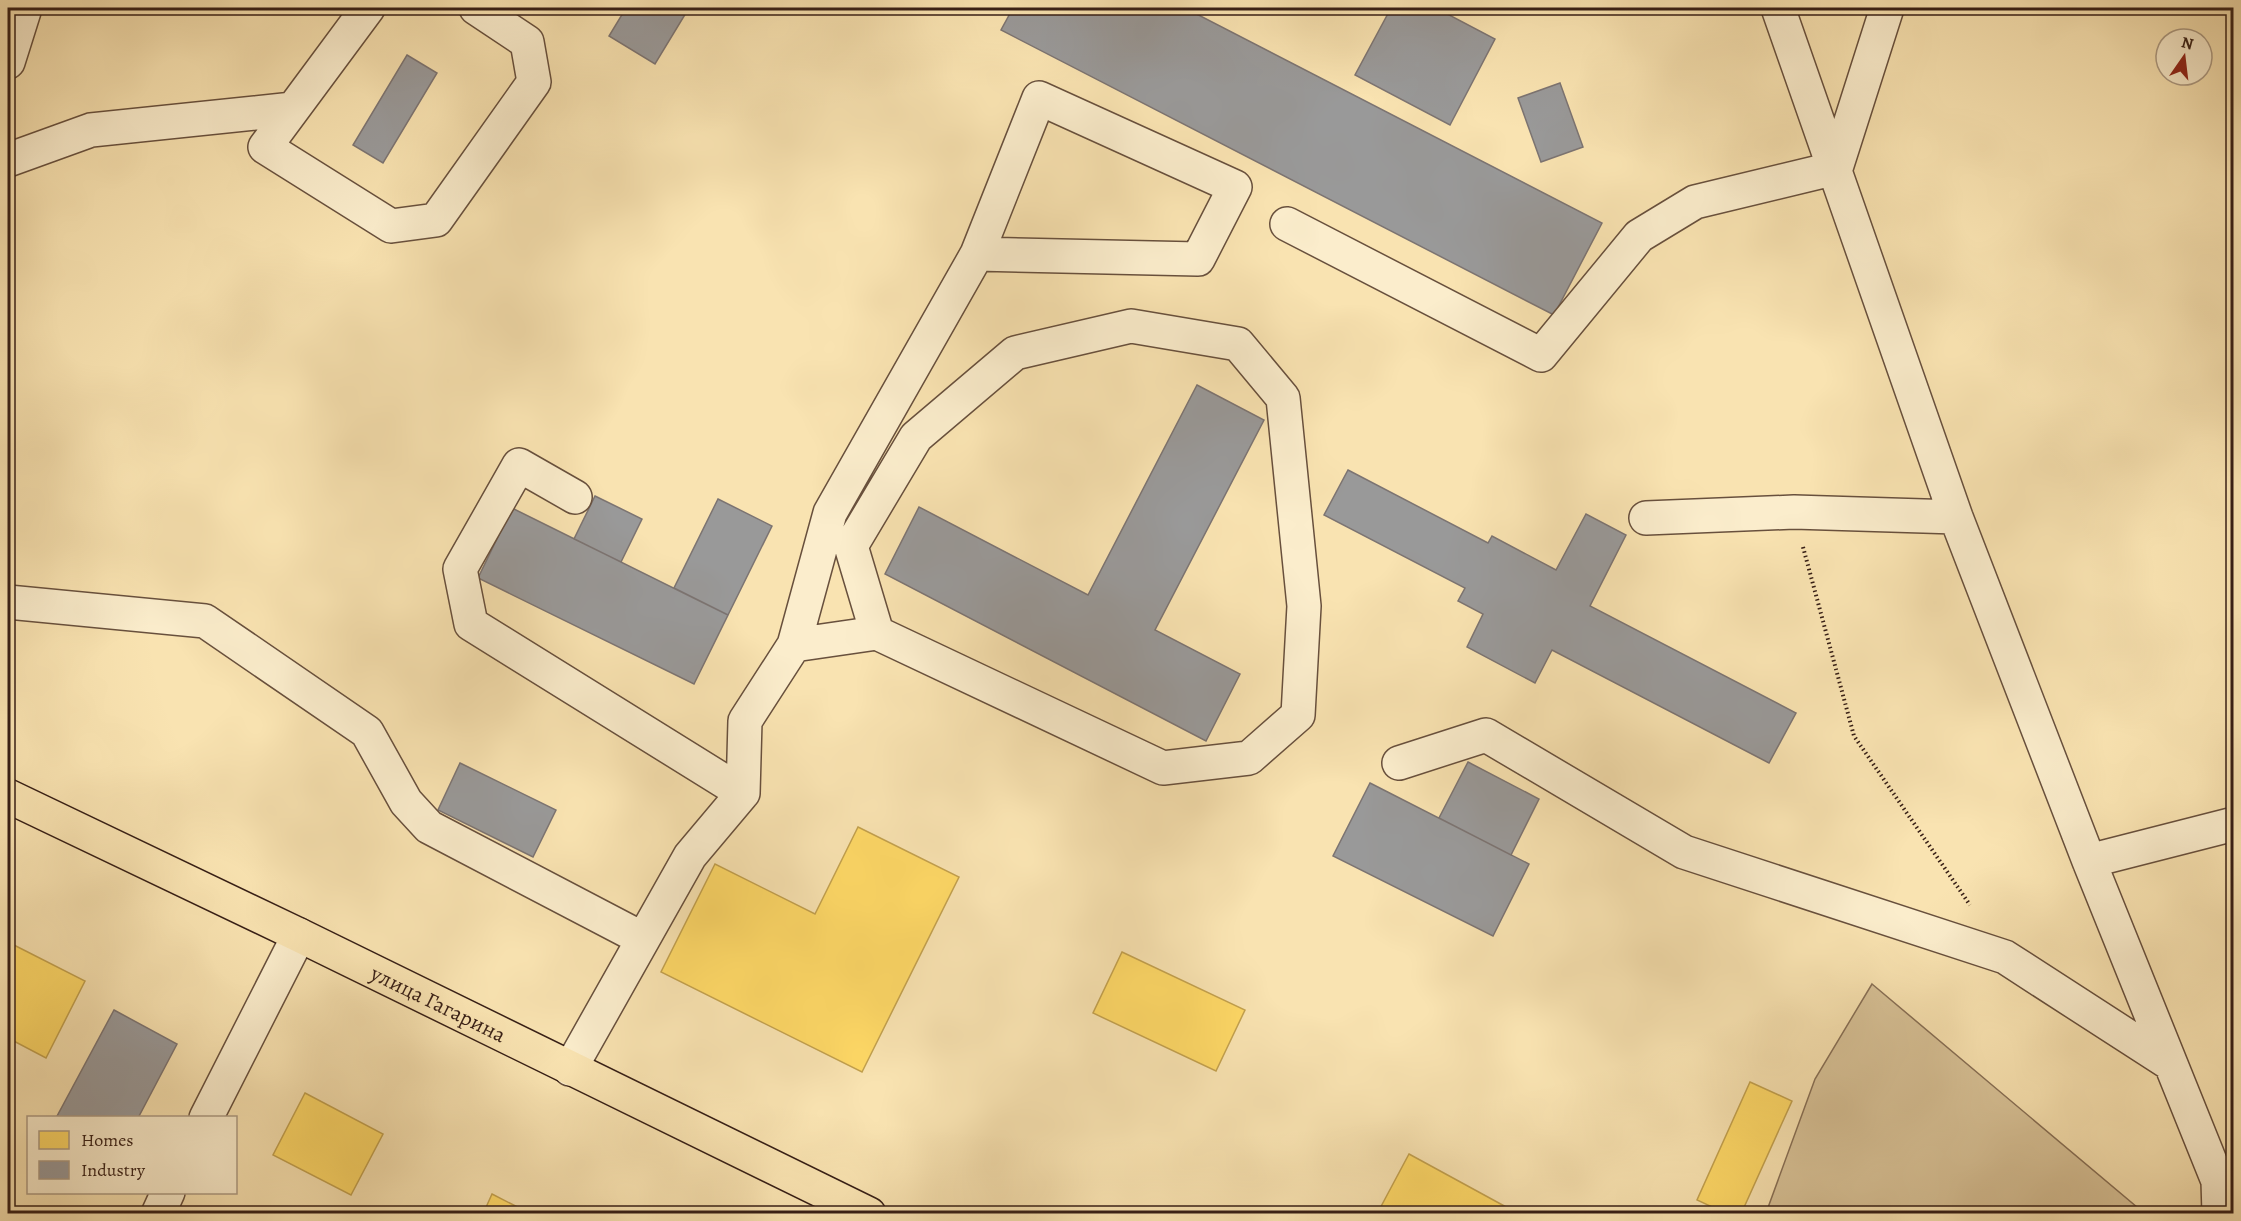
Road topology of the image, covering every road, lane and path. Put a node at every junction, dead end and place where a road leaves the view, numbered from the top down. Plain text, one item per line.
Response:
1 (25, 8) edge
2 (368, 8) edge
3 (476, 8) edge
4 (1778, 8) edge
5 (1887, 8) edge
6 (8, 62) edge
7 (293, 110) junction
8 (8, 160) edge
9 (1836, 168) junction
10 (1287, 224) dead end
11 (977, 254) junction
12 (575, 497) dead end
13 (1794, 512) junction
14 (1956, 517) junction
15 (1646, 518) dead end
16 (8, 603) edge
17 (877, 633) junction
18 (794, 645) junction
19 (1399, 763) dead end
20 (743, 793) junction
21 (8, 796) edge
22 (2234, 824) edge
23 (2088, 861) junction
24 (1972, 909) dead end
25 (299, 935) junction
26 (643, 939) junction
27 (2169, 1063) junction
28 (570, 1069) junction
29 (207, 1116) edge
30 (167, 1194) edge
31 (158, 1214) edge
32 (868, 1214) edge
33 (2219, 1214) edge

1 - 6 street
2 - 7 street
3 - 7 street
4 - 9 street
5 - 9 street
7 - 8 street
9 - 10 street
9 - 14 street
11 - 11 street
11 - 18 street
12 - 20 street
13 - 14 street
13 - 15 street
13 - 24 path
14 - 23 street
16 - 26 street
17 - 17 street
17 - 18 street
18 - 20 street
19 - 27 street
20 - 26 street
21 - 25 main road, улица Гагарина
22 - 23 street
23 - 27 street
25 - 28 main road, улица Гагарина
25 - 29 street
26 - 28 street
27 - 33 street
28 - 32 main road, улица Гагарина
30 - 31 street

